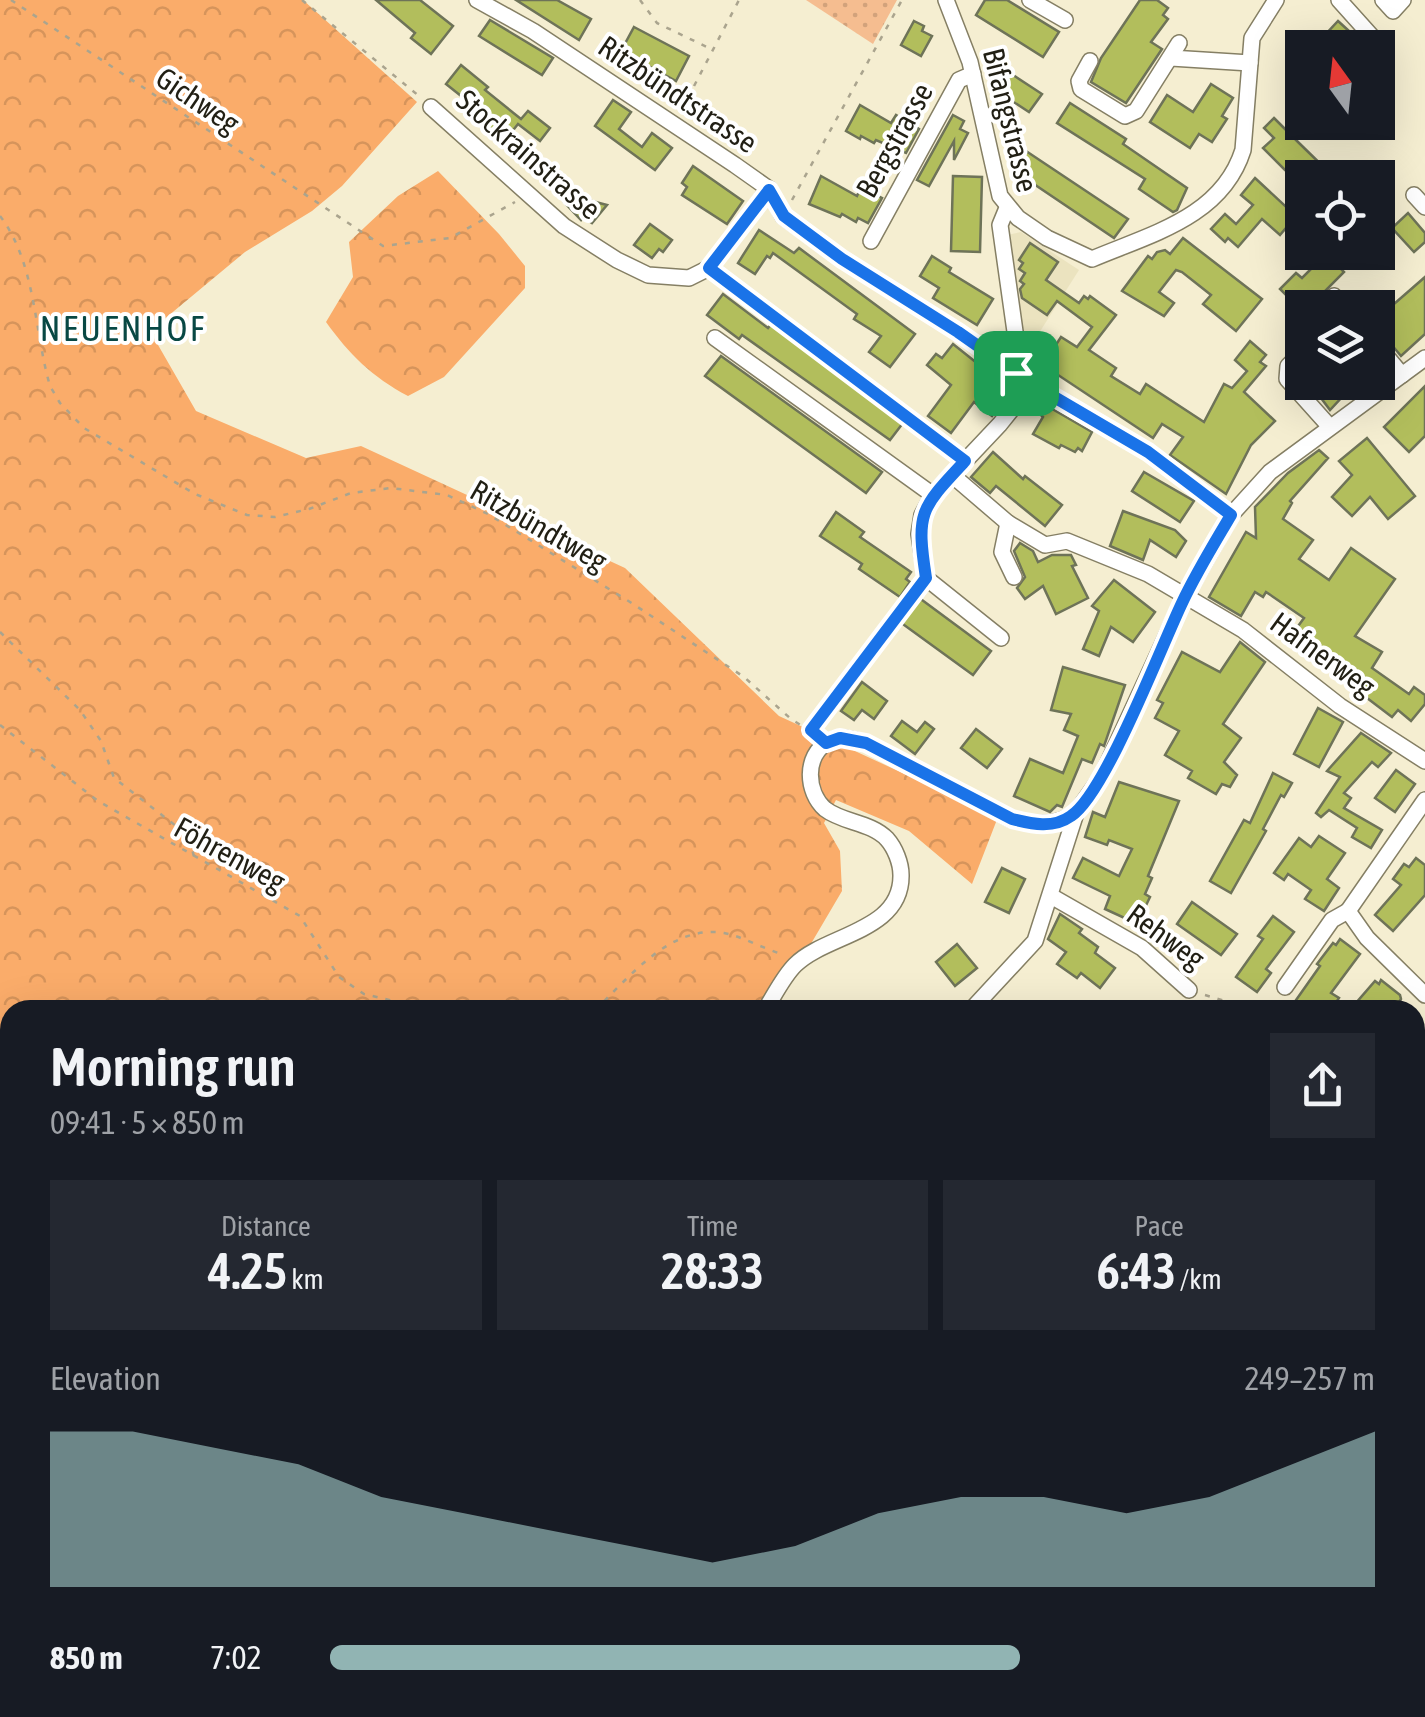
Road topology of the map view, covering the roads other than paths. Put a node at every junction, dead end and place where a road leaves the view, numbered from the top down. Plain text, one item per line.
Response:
1 (477, 0) edge
2 (946, 0) edge
3 (1030, 0) edge
4 (1338, 0) edge
5 (1383, 0) edge
6 (1403, 0) edge
7 (1270, 2) edge
8 (1065, 20) dead end
9 (1366, 30) edge
10 (1180, 43) dead end
11 (1171, 58) junction
12 (1090, 62) dead end
13 (1250, 62) junction
14 (973, 74) junction
15 (431, 107) road end
16 (769, 190) junction
17 (1007, 208) junction
18 (871, 241) dead end
19 (715, 338) dead end
20 (1425, 358) edge
21 (1395, 367) edge
22 (1016, 373) junction
23 (1402, 375) junction
24 (1032, 384) junction
25 (1306, 400) edge
26 (1330, 427) junction
27 (952, 475) junction
28 (933, 495) junction
29 (1231, 515) junction
30 (1008, 523) junction
31 (1014, 577) dead end
32 (1184, 598) junction
33 (1001, 638) dead end
34 (1425, 760) edge
35 (1425, 800) edge
36 (1076, 814) junction
37 (1051, 896) junction
38 (1348, 911) junction
39 (1284, 988) dead end
40 (1189, 990) road end
41 (1425, 995) edge
42 (772, 1000) edge
43 (979, 1000) edge

1 - 16 street, Ritzbündtstrasse
2 - 14 street, Bifangstrasse
3 - 8 street
4 - 9 street
5 - 6 street
7 - 13 street
10 - 11 street
11 - 12 street
11 - 13 street
13 - 17 street
14 - 17 street, Bifangstrasse
14 - 18 street, Bergstrasse
15 - 16 street, Stockrainstrasse
16 - 22 street, Ritzbündtstrasse
17 - 22 street, Bifangstrasse
19 - 28 street
20 - 23 street
21 - 23 street
22 - 24 street, Ritzbündtstrasse
23 - 26 street
24 - 27 street
24 - 29 street
25 - 26 street
26 - 29 street
27 - 28 street
27 - 30 street, Hafnerweg
28 - 33 street
29 - 32 street
30 - 31 street
30 - 32 street, Hafnerweg
32 - 34 street, Hafnerweg
32 - 36 street
35 - 38 street
36 - 37 street
36 - 42 street
37 - 40 street, Rehweg
37 - 43 street
38 - 39 street
38 - 41 street

